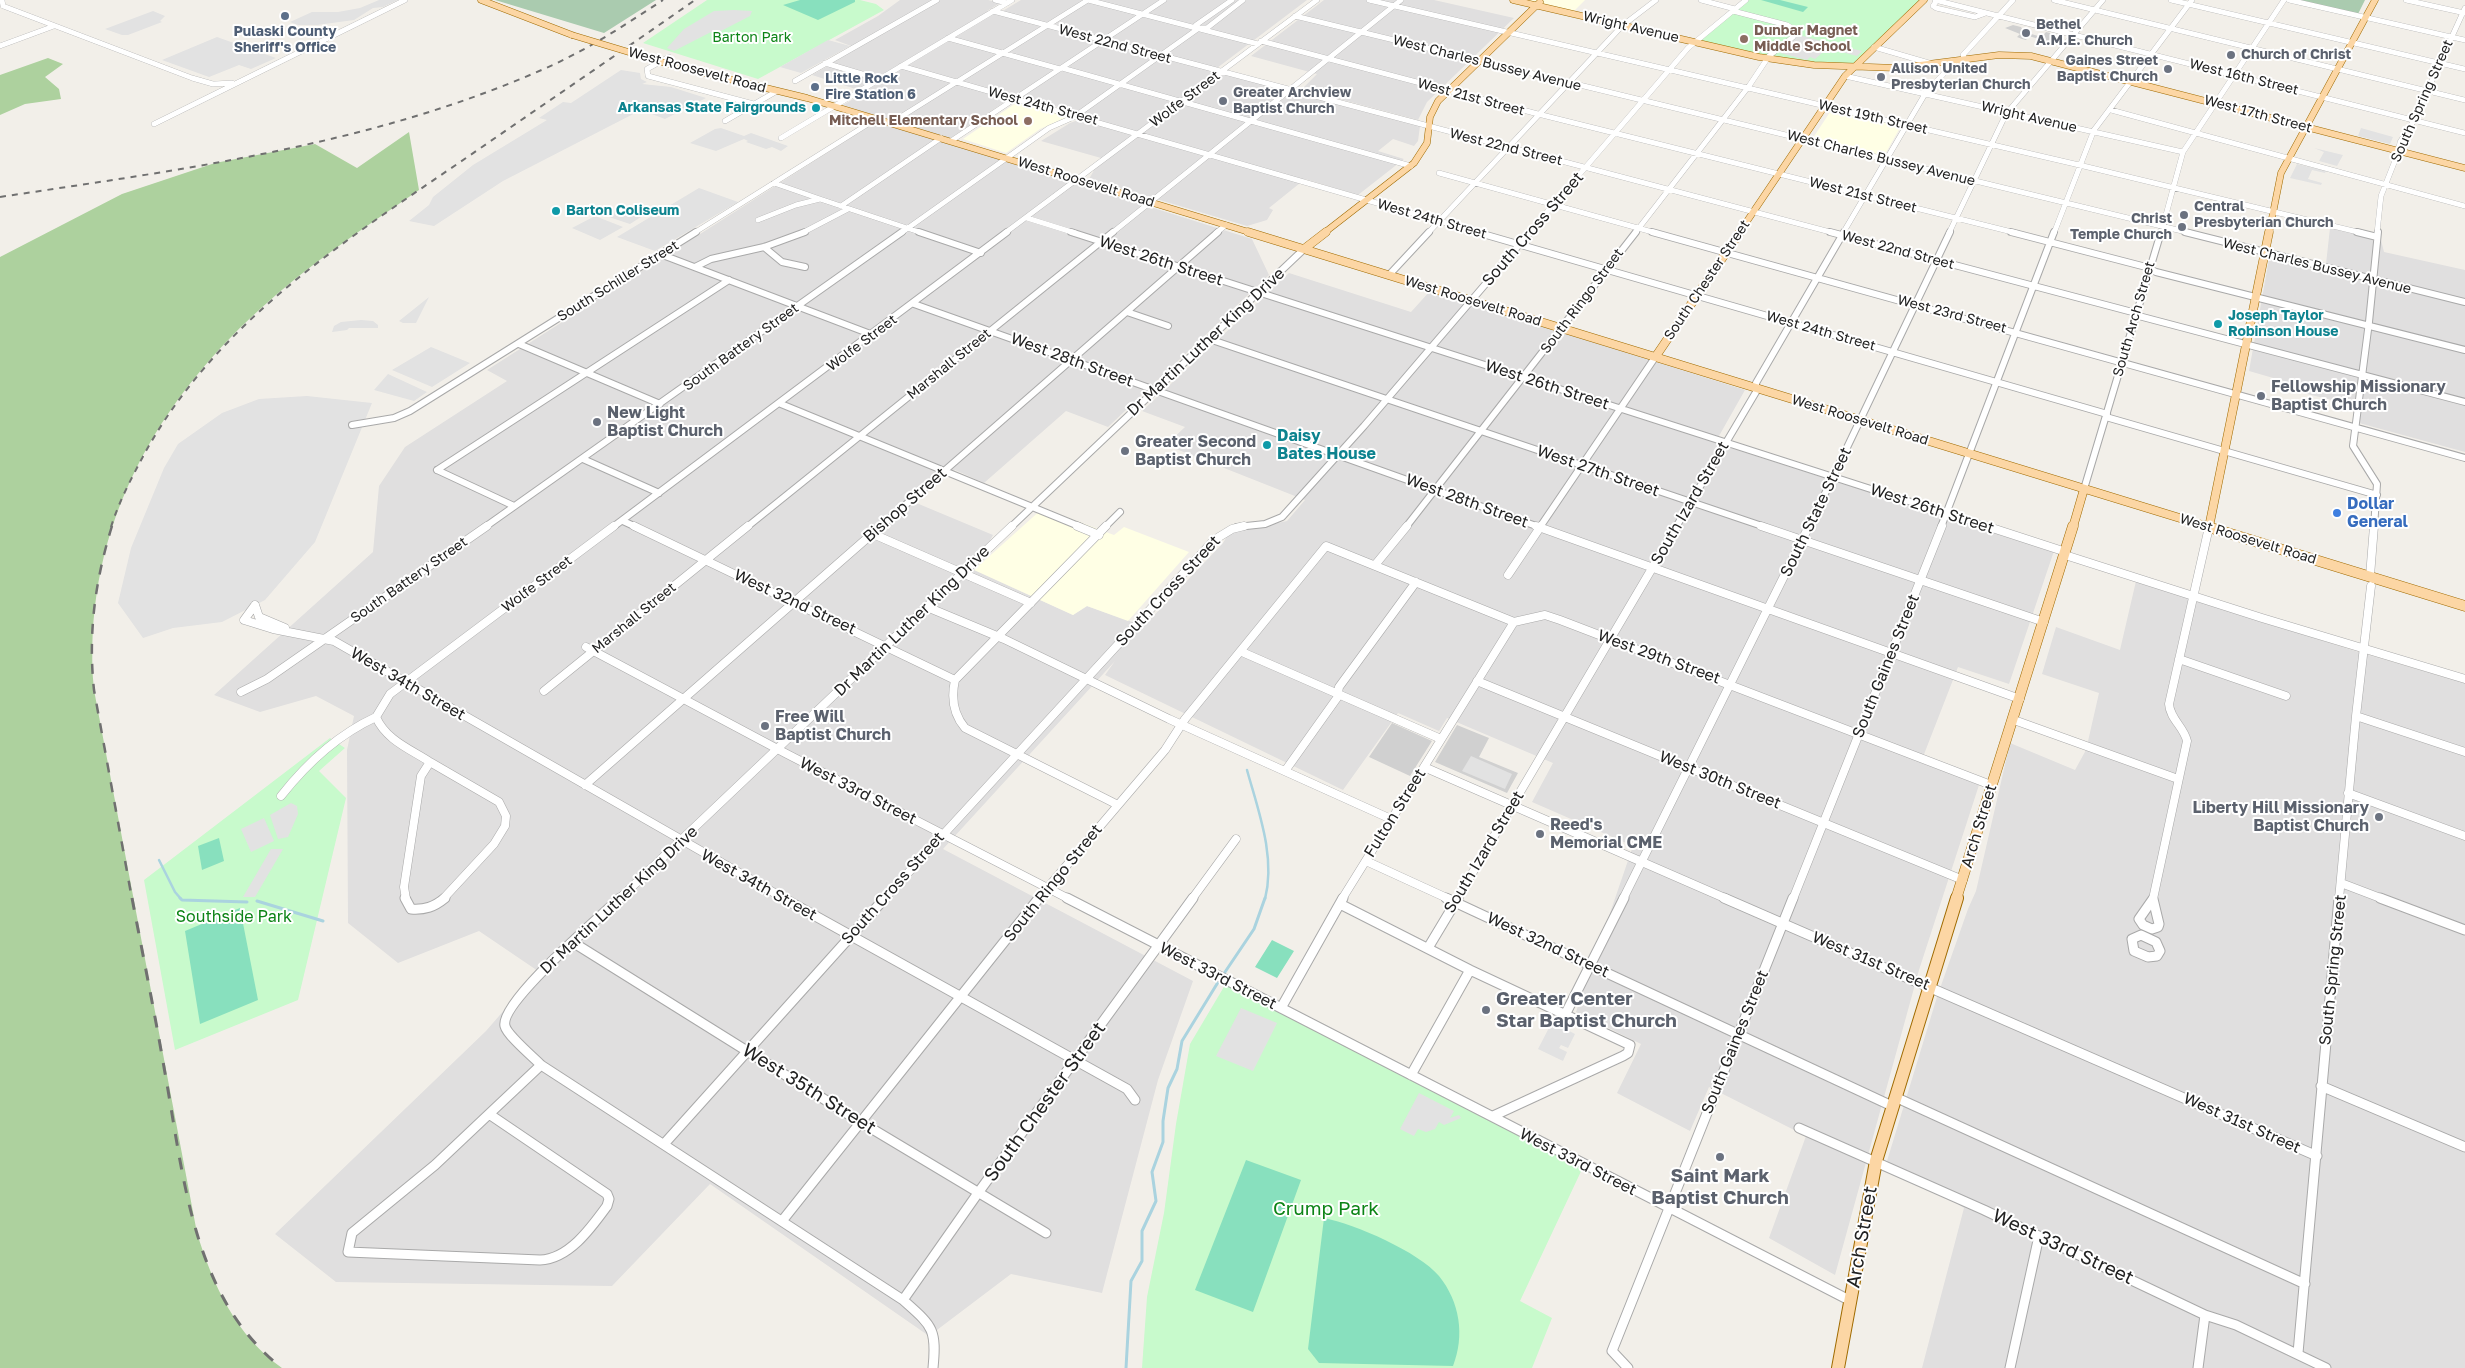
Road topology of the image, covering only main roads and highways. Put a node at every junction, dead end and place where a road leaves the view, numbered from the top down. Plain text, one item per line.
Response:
1 (481, 0) edge
2 (1513, 0) edge
3 (1543, 0) edge
4 (1924, 0) edge
5 (2375, 0) edge
6 (1537, 6) junction
7 (1936, 65) joint
8 (1852, 68) junction
9 (2305, 126) junction
10 (2465, 168) edge
11 (1304, 249) junction
12 (1656, 356) junction
13 (2084, 489) junction
14 (2209, 527) junction
15 (2465, 606) edge
16 (1838, 1368) edge

1 - 11 main road, West Roosevelt Road, bridge
2 - 6 main road, Wright Avenue
3 - 6 main road, Dr Martin Luther King Drive
4 - 8 main road, South Chester Street
5 - 9 main road
6 - 8 main road, Wright Avenue
6 - 11 main road, Dr Martin Luther King Drive
7 - 8 main road, Wright Avenue
7 - 9 main road, West 17th Street
8 - 12 main road, South Chester Street
9 - 10 main road, West 17th Street
9 - 14 main road
11 - 12 main road, West Roosevelt Road
12 - 13 main road, West Roosevelt Road
13 - 14 main road, West Roosevelt Road
13 - 16 main road, Arch Street
14 - 15 main road, West Roosevelt Road

